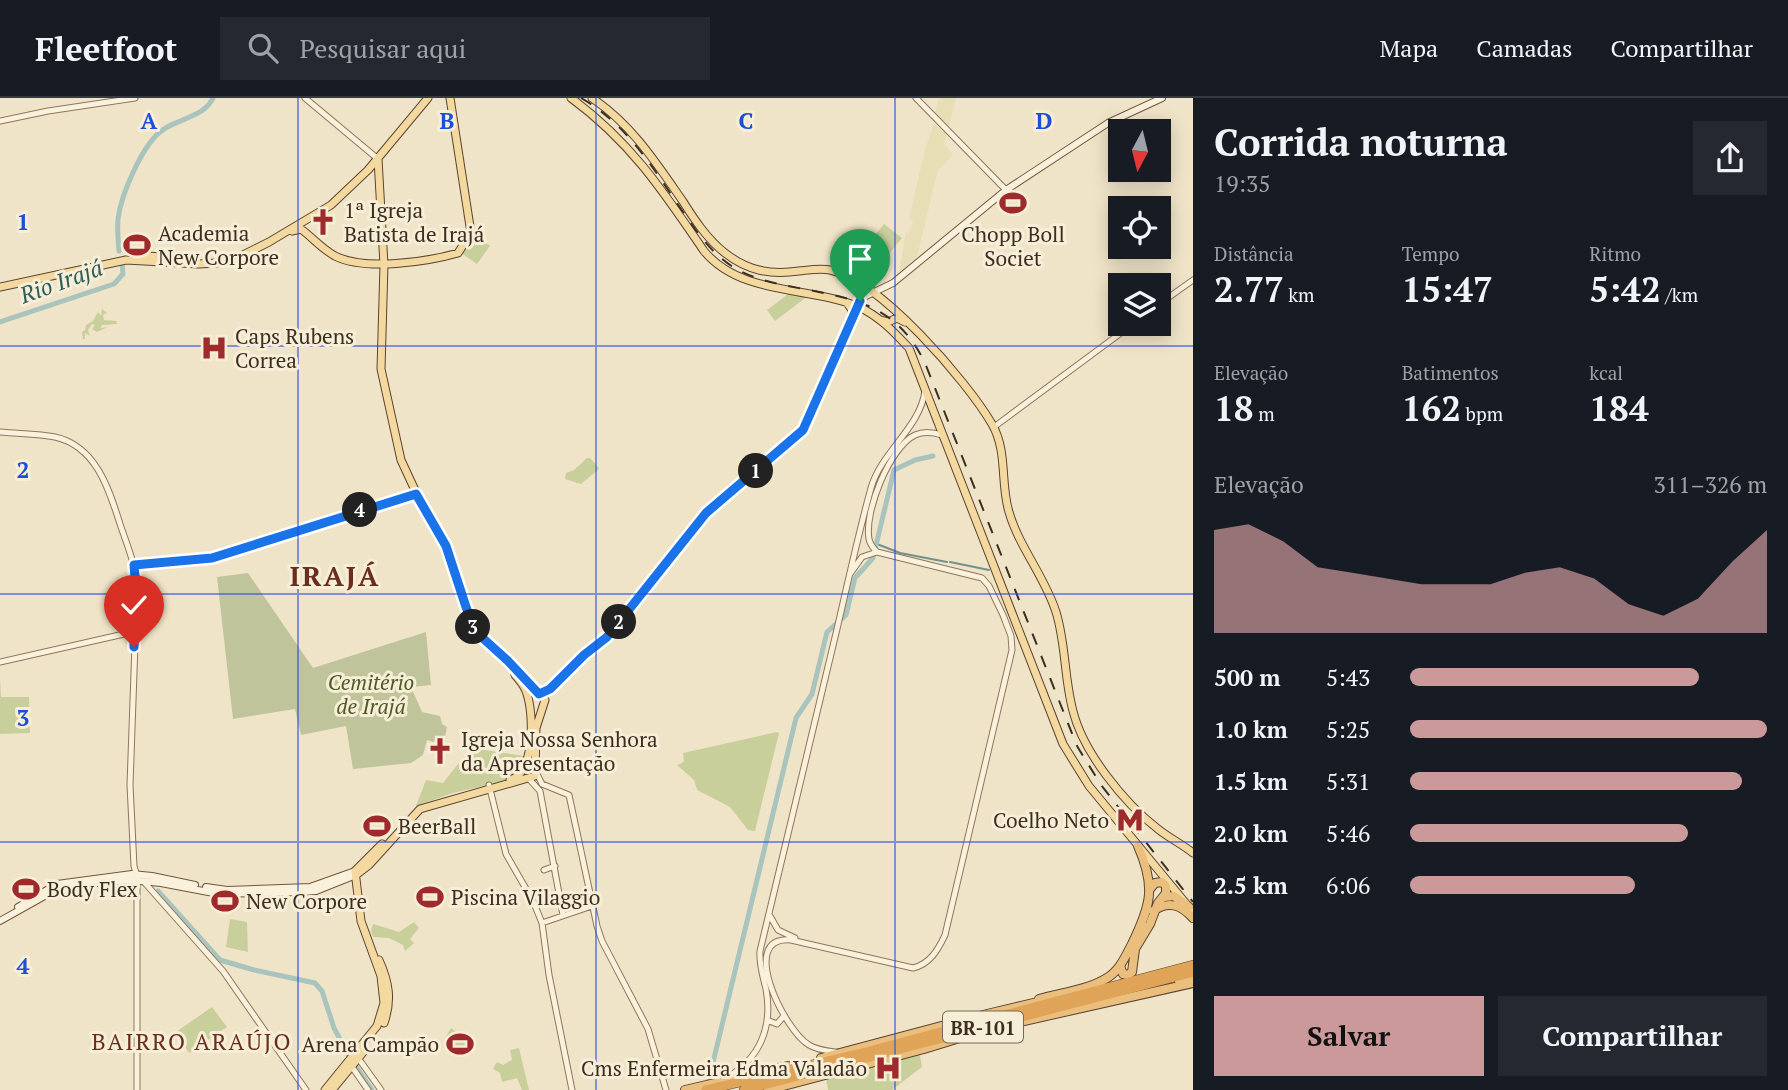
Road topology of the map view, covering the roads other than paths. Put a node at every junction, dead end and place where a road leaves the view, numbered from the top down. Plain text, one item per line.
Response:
1 (135, 98) edge
2 (304, 98) edge
3 (429, 98) edge
4 (450, 98) edge
5 (571, 98) edge
6 (592, 98) edge
7 (916, 98) edge
8 (1162, 98) edge
9 (0, 121) edge
10 (378, 159) junction
11 (1006, 190) junction
12 (320, 213) junction
13 (284, 233) junction
14 (306, 233) junction
15 (386, 264) junction
16 (1193, 280) edge
17 (0, 285) edge
18 (888, 286) junction
19 (873, 292) junction
20 (1171, 296) edge
21 (882, 300) junction
22 (847, 303) junction
23 (858, 306) junction
24 (891, 307) junction
25 (869, 312) junction
26 (852, 319) junction
27 (893, 319) junction
28 (881, 320) junction
29 (849, 328) junction
30 (898, 336) junction
31 (1116, 336) edge
32 (933, 349) junction
33 (925, 388) junction
34 (996, 419) junction
35 (0, 432) edge
36 (942, 435) junction
37 (879, 477) junction
38 (874, 490) junction
39 (416, 494) junction
40 (875, 551) junction
41 (134, 565) junction
42 (850, 573) junction
43 (135, 636) junction
44 (0, 662) edge
45 (514, 671) junction
46 (542, 697) junction
47 (529, 701) junction
48 (1102, 767) junction
49 (525, 770) junction
50 (537, 774) junction
51 (530, 780) junction
52 (542, 787) junction
53 (489, 788) junction
54 (1138, 846) junction
55 (1193, 846) edge
56 (1193, 853) edge
57 (555, 866) junction
58 (544, 870) dead end
59 (357, 874) junction
60 (142, 880) junction
61 (1150, 889) junction
62 (1164, 897) junction
63 (592, 906) junction
64 (1154, 910) junction
65 (1191, 910) edge
66 (769, 913) junction
67 (563, 915) junction
68 (1145, 918) junction
69 (1193, 918) edge
70 (0, 919) edge
71 (541, 923) junction
72 (820, 946) junction
73 (1193, 964) edge
74 (1120, 966) junction
75 (1133, 966) junction
76 (764, 969) junction
77 (1150, 973) junction
78 (1193, 975) edge
79 (1193, 983) edge
80 (1106, 995) junction
81 (1052, 1003) junction
82 (1098, 1004) junction
83 (777, 1005) junction
84 (768, 1006) junction
85 (1013, 1008) junction
86 (1061, 1012) junction
87 (991, 1013) junction
88 (783, 1017) junction
89 (767, 1020) junction
90 (903, 1036) junction
91 (842, 1052) junction
92 (357, 1056) junction
93 (832, 1060) junction
94 (350, 1065) junction
95 (716, 1083) junction
96 (138, 1090) edge
97 (306, 1090) edge
98 (326, 1090) edge
99 (332, 1090) edge
100 (368, 1090) edge
101 (381, 1090) edge
102 (572, 1090) edge
103 (666, 1090) edge
104 (685, 1090) edge
105 (706, 1090) edge
106 (744, 1090) edge
107 (768, 1090) edge

1 - 9 street
2 - 10 street
3 - 10 main road
4 - 15 main road
5 - 22 main road
6 - 19 main road
7 - 11 street
8 - 11 main road
10 - 12 main road
10 - 15 main road
11 - 18 main road
12 - 13 main road
12 - 14 main road
13 - 14 main road
13 - 17 main road
14 - 15 main road
15 - 39 main road
16 - 20 street
18 - 19 main road
18 - 21 main road
19 - 21 main road
19 - 23 main road
21 - 24 main road
22 - 23 main road
22 - 26 main road
23 - 25 main road
23 - 26 main road
24 - 27 main road
24 - 32 main road
25 - 28 main road
25 - 29 main road
26 - 29 main road
27 - 28 main road
27 - 30 main road
27 - 32 main road
28 - 30 main road
29 - 46 main road
30 - 33 main road
31 - 34 street
32 - 34 main road
33 - 36 main road
33 - 37 street
34 - 48 main road
35 - 41 street
36 - 37 street
36 - 54 main road
37 - 38 street
38 - 40 street
38 - 42 street
39 - 41 street
39 - 45 main road
40 - 42 street
40 - 72 street
41 - 43 street
42 - 66 street
43 - 44 street
43 - 60 street
45 - 46 main road
45 - 47 main road
46 - 47 main road
46 - 50 main road
47 - 49 main road
48 - 55 main road
48 - 56 main road
49 - 51 main road
49 - 53 main road
50 - 51 main road
50 - 52 street
51 - 52 street
51 - 53 main road
52 - 57 street
52 - 63 street
53 - 59 main road
53 - 71 street
54 - 61 highway
54 - 65 main road
57 - 58 street
57 - 67 street
59 - 60 main road
59 - 92 main road
60 - 70 main road
60 - 96 street
60 - 97 street
61 - 62 highway
61 - 68 highway
62 - 64 highway
62 - 65 highway
63 - 67 street
63 - 103 street
64 - 68 highway
64 - 69 highway
64 - 75 highway
66 - 72 street
66 - 76 street
67 - 71 street
68 - 74 highway
71 - 102 street
72 - 76 street
73 - 77 highway
73 - 81 highway, BR-101
74 - 75 highway
74 - 85 highway, BR-101
75 - 77 highway
76 - 83 street
76 - 84 street
77 - 85 highway
78 - 80 highway, BR-101
78 - 82 highway
79 - 82 highway
80 - 86 highway
80 - 106 highway, BR-101
81 - 87 highway
81 - 93 highway, BR-101
82 - 86 highway
83 - 84 street
83 - 88 street
84 - 89 street
85 - 87 highway
86 - 107 highway, BR-101
87 - 90 highway, BR-101
88 - 89 street
88 - 91 street
89 - 95 street
90 - 91 highway, BR-101
90 - 93 highway
91 - 95 highway, BR-101
92 - 94 main road
92 - 101 street
93 - 105 highway, BR-101
94 - 98 main road
94 - 99 main road
94 - 100 street
95 - 104 highway, BR-101

